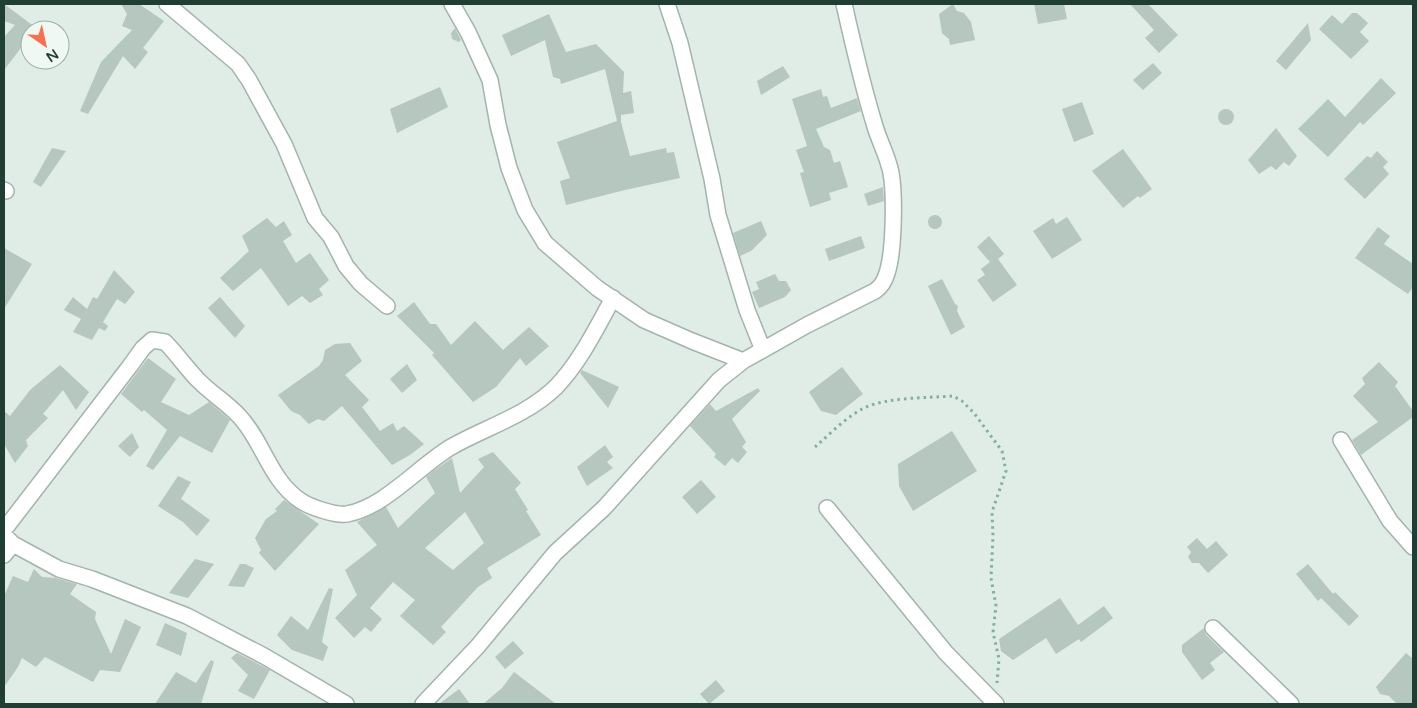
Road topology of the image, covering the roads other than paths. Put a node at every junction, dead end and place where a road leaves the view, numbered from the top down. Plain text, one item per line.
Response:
1 (167, 4) edge
2 (452, 4) edge
3 (667, 4) edge
4 (844, 4) edge
5 (613, 298) junction
6 (387, 306) dead end
7 (763, 350) junction
8 (743, 360) junction
9 (1341, 440) dead end
10 (827, 508) dead end
11 (4, 530) edge
12 (7, 545) edge
13 (1413, 546) edge
14 (1213, 628) dead end
15 (346, 704) edge
16 (424, 704) edge
17 (996, 704) edge
18 (1291, 704) edge

1 - 6 street
2 - 5 street
3 - 7 street
4 - 7 street
5 - 8 street
5 - 11 street
7 - 8 street
8 - 16 street
9 - 13 street
10 - 17 street
12 - 15 street
14 - 18 street

